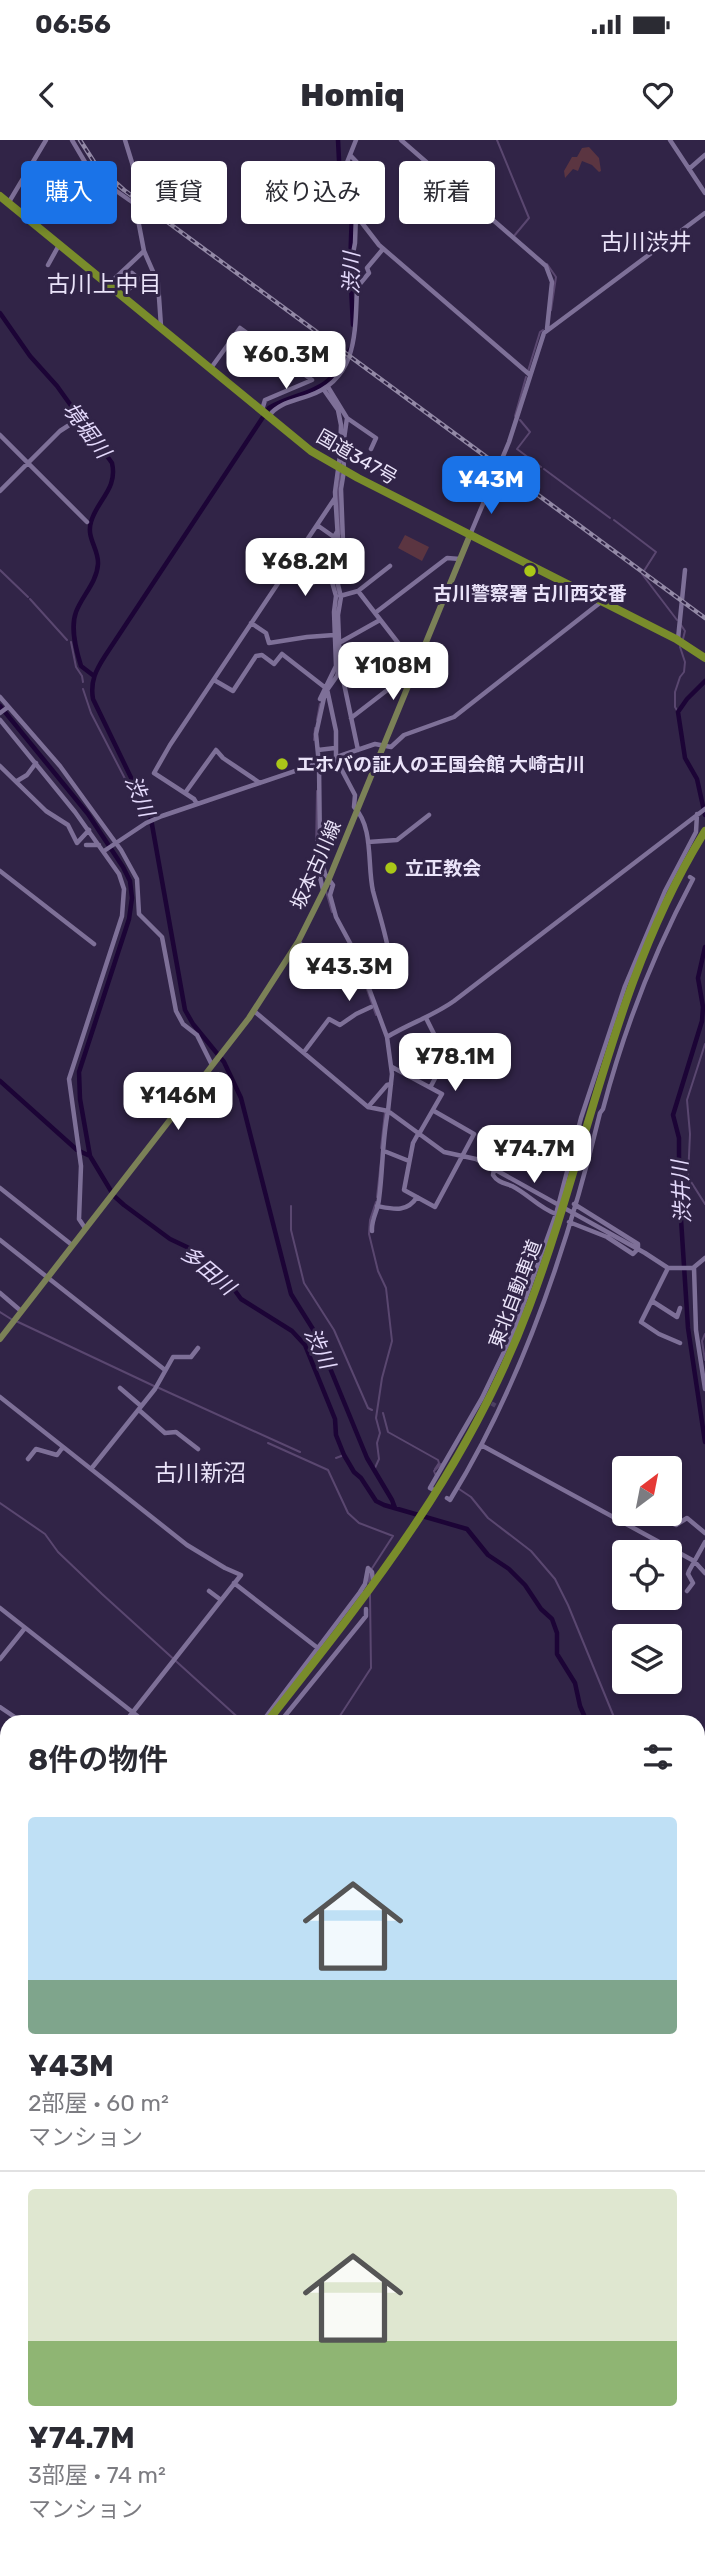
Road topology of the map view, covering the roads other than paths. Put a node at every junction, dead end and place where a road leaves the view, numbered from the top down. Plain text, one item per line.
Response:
1 (46, 140) edge
2 (72, 140) edge
3 (125, 140) edge
4 (356, 140) edge
5 (401, 140) edge
6 (670, 140) edge
7 (705, 155) edge
8 (351, 156) junction
9 (131, 161) edge
10 (690, 169) junction
11 (705, 193) edge
12 (0, 196) edge
13 (131, 201) edge
14 (8, 203) junction
15 (705, 213) edge
16 (139, 224) edge
17 (59, 244) junction
18 (383, 249) junction
19 (144, 251) junction
20 (48, 265) dead end
21 (348, 276) dead end
22 (356, 276) junction
23 (109, 284) junction
24 (133, 284) dead end
25 (359, 285) junction
26 (123, 295) junction
27 (161, 326) junction
28 (547, 329) junction
29 (211, 368) junction
30 (530, 375) junction
31 (326, 388) junction
32 (266, 413) junction
33 (347, 418) junction
34 (77, 420) dead end
35 (0, 435) edge
36 (343, 446) junction
37 (352, 446) dead end
38 (371, 449) dead end
39 (28, 463) junction
40 (341, 469) junction
41 (0, 491) edge
42 (335, 498) junction
43 (87, 522) dead end
44 (317, 526) junction
45 (337, 532) junction
46 (470, 535) junction
47 (461, 560) junction
48 (390, 565) dead end
49 (289, 567) junction
50 (685, 570) dead end
51 (330, 575) junction
52 (358, 591) junction
53 (339, 596) junction
54 (601, 602) junction
55 (375, 613) junction
56 (380, 620) junction
57 (251, 623) junction
58 (334, 635) junction
59 (677, 640) junction
60 (278, 643) junction
61 (337, 643) junction
62 (282, 654) junction
63 (705, 659) edge
64 (415, 665) junction
65 (339, 671) junction
66 (214, 680) junction
67 (326, 688) junction
68 (0, 697) edge
69 (320, 699) dead end
70 (8, 707) junction
71 (0, 713) edge
72 (351, 718) junction
73 (0, 720) edge
74 (384, 746) junction
75 (335, 748) junction
76 (358, 750) junction
77 (318, 751) junction
78 (336, 758) junction
79 (36, 763) junction
80 (318, 764) junction
81 (0, 765) edge
82 (17, 780) junction
83 (260, 783) junction
84 (185, 793) junction
85 (197, 804) junction
86 (705, 809) edge
87 (357, 810) junction
88 (698, 813) junction
89 (429, 815) dead end
90 (89, 830) junction
91 (704, 838) edge
92 (368, 842) junction
93 (115, 843) junction
94 (86, 845) dead end
95 (100, 845) junction
96 (104, 851) junction
97 (0, 871) edge
98 (320, 877) dead end
99 (690, 877) dead end
100 (325, 887) junction
101 (298, 942) junction
102 (94, 944) dead end
103 (361, 975) junction
104 (371, 1007) dead end
105 (254, 1011) junction
106 (426, 1018) junction
107 (387, 1037) junction
108 (304, 1052) junction
109 (213, 1064) junction
110 (392, 1067) junction
111 (390, 1084) junction
112 (431, 1086) junction
113 (590, 1093) junction
114 (368, 1107) junction
115 (603, 1109) junction
116 (387, 1111) junction
117 (433, 1111) junction
118 (418, 1134) junction
119 (575, 1146) junction
120 (591, 1148) junction
121 (384, 1151) junction
122 (463, 1156) junction
123 (409, 1161) junction
124 (494, 1169) junction
125 (0, 1188) edge
126 (416, 1197) junction
127 (574, 1203) junction
128 (377, 1206) junction
129 (556, 1214) junction
130 (569, 1222) junction
131 (85, 1228) junction
132 (372, 1231) dead end
133 (0, 1240) edge
134 (72, 1245) junction
135 (638, 1249) junction
136 (705, 1258) edge
137 (537, 1268) junction
138 (668, 1268) junction
139 (694, 1268) junction
140 (47, 1277) junction
141 (551, 1280) junction
142 (0, 1293) edge
143 (652, 1301) junction
144 (680, 1308) dead end
145 (521, 1311) junction
146 (19, 1313) junction
147 (539, 1315) junction
148 (0, 1339) edge
149 (680, 1343) dead end
150 (198, 1348) dead end
151 (165, 1370) junction
152 (120, 1388) dead end
153 (705, 1389) edge
154 (0, 1397) edge
155 (140, 1408) junction
156 (481, 1445) junction
157 (63, 1447) junction
158 (198, 1450) dead end
159 (28, 1459) dead end
160 (91, 1469) junction
161 (438, 1497) junction
162 (682, 1521) edge
163 (705, 1532) edge
164 (705, 1542) edge
165 (694, 1562) junction
166 (705, 1573) edge
167 (234, 1583) junction
168 (375, 1586) junction
169 (209, 1591) dead end
170 (687, 1591) dead end
171 (365, 1598) junction
172 (220, 1600) junction
173 (0, 1608) edge
174 (25, 1628) junction
175 (320, 1649) junction
176 (0, 1659) edge
177 (133, 1712) junction
178 (131, 1715) edge
179 (137, 1715) edge
180 (276, 1715) edge
181 (277, 1715) edge
182 (278, 1715) edge

1 - 14 street
2 - 13 street
3 - 9 street
4 - 8 street
5 - 28 street
6 - 10 street
7 - 10 street
8 - 18 street
8 - 22 street
10 - 11 street
12 - 14 highway, 国道347号
14 - 17 highway, 国道347号
15 - 28 street
16 - 19 street
17 - 20 street
17 - 23 highway, 国道347号
18 - 25 street
18 - 30 street
19 - 23 street
19 - 27 street
21 - 22 street
22 - 25 street
23 - 26 highway, 国道347号
24 - 26 street
25 - 31 street
26 - 27 highway, 国道347号
27 - 29 highway, 国道347号
28 - 30 street
29 - 32 highway, 国道347号
29 - 32 street
30 - 46 street
31 - 32 street
31 - 33 street
31 - 40 street
32 - 40 highway, 国道347号
33 - 36 street
33 - 38 street
34 - 39 street
35 - 39 street
36 - 37 street
36 - 40 street
39 - 41 street
39 - 43 street
40 - 42 street
40 - 46 highway, 国道347号
40 - 53 street
42 - 44 street
42 - 45 street
44 - 45 street
44 - 49 street
45 - 51 street
46 - 47 main road, 坂本古川線
46 - 54 highway, 国道347号
47 - 55 street
47 - 64 main road, 坂本古川線
48 - 52 street
49 - 51 street
49 - 57 street
50 - 59 street
51 - 53 street
52 - 53 street
52 - 55 street
53 - 58 street
53 - 61 street
54 - 59 highway, 国道347号
54 - 74 street
55 - 56 street
56 - 61 street
56 - 64 street
57 - 60 street
57 - 66 street
58 - 60 street
58 - 61 street
59 - 63 highway, 国道347号
60 - 62 street
61 - 65 street
61 - 67 street
62 - 66 street
62 - 67 street
64 - 72 street
64 - 74 main road, 坂本古川線
65 - 67 street
65 - 72 street
66 - 84 street
67 - 69 street
67 - 75 street
67 - 77 street
68 - 70 street
70 - 71 street
70 - 93 street
72 - 76 street
73 - 79 street
74 - 76 street
74 - 87 main road, 坂本古川線
75 - 77 street
75 - 78 street
76 - 78 street
77 - 80 street
78 - 80 street
78 - 87 street
79 - 82 street
79 - 90 street
80 - 83 street
80 - 100 street
81 - 82 street
82 - 90 street
83 - 84 street
83 - 85 street
84 - 85 street
85 - 93 street
86 - 88 street
87 - 92 street
87 - 100 main road, 坂本古川線
88 - 106 street
88 - 113 street
89 - 92 street
90 - 95 street
91 - 161 highway, 東北自動車道
92 - 103 street
93 - 96 street
93 - 109 street
94 - 95 street
95 - 96 street
96 - 131 street
97 - 102 street
98 - 100 street
99 - 115 street
100 - 101 main road, 坂本古川線
100 - 103 street
101 - 103 street
101 - 105 main road, 坂本古川線
103 - 107 street
104 - 108 street
105 - 108 street
105 - 109 main road, 坂本古川線
106 - 107 street
106 - 112 street
107 - 110 street
108 - 114 street
109 - 131 main road, 坂本古川線
110 - 111 street
110 - 112 street
111 - 114 street
111 - 116 street
112 - 117 street
113 - 119 street
113 - 119 street
114 - 116 street
115 - 120 street
115 - 120 street
116 - 118 street
116 - 121 street
117 - 118 street
117 - 122 street
118 - 122 street
118 - 123 street
119 - 129 street
120 - 127 street
121 - 123 street
121 - 128 street
122 - 124 street
122 - 126 street
123 - 126 street
124 - 129 street
124 - 135 street
125 - 134 street
126 - 128 street
127 - 130 street
127 - 135 street
128 - 132 street
129 - 137 street
130 - 135 street
130 - 141 street
131 - 134 main road, 坂本古川線
133 - 140 street
134 - 140 main road, 坂本古川線
135 - 138 street
136 - 139 street
137 - 145 street
137 - 145 street
138 - 139 street
138 - 143 street
139 - 153 street
140 - 146 main road, 坂本古川線
140 - 151 street
141 - 147 street
141 - 147 street
142 - 146 street
143 - 144 street
143 - 149 street
145 - 161 street
146 - 148 main road, 坂本古川線
147 - 156 street
150 - 151 street
151 - 155 street
152 - 155 street
154 - 157 street
155 - 158 street
155 - 160 street
156 - 161 street
156 - 165 street
157 - 159 street
157 - 160 street
160 - 167 street
161 - 168 highway, 東北自動車道
162 - 163 street
164 - 165 street
165 - 166 street
165 - 170 street
167 - 172 street
167 - 175 street
168 - 171 highway, 東北自動車道
168 - 171 street
169 - 172 street
171 - 175 street
171 - 181 highway, 東北自動車道
171 - 182 street
172 - 177 street
173 - 174 street
174 - 176 street
174 - 177 street
175 - 180 street
177 - 178 street
177 - 179 street

